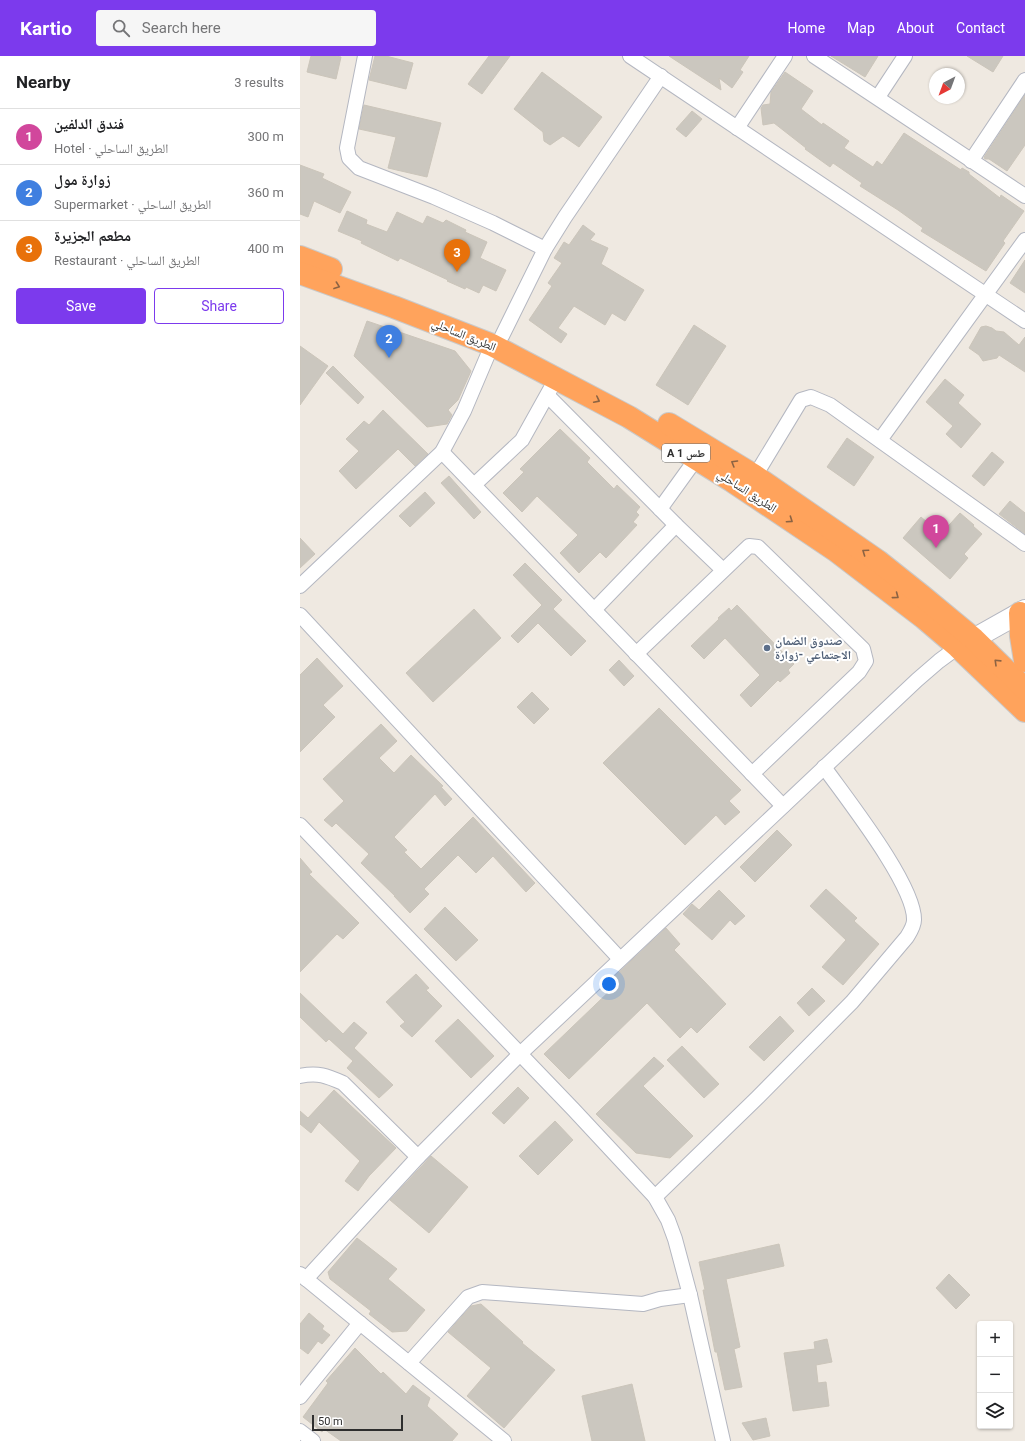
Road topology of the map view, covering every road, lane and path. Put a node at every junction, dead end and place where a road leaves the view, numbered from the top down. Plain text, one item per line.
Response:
1 (365, 56) edge
2 (630, 56) edge
3 (785, 56) edge
4 (814, 56) edge
5 (905, 56) edge
6 (661, 76) junction
7 (1025, 80) edge
8 (878, 98) junction
9 (737, 128) junction
10 (971, 161) junction
11 (1025, 196) edge
12 (1025, 240) edge
13 (545, 249) junction
14 (300, 257) edge
15 (300, 273) edge
16 (986, 295) junction
17 (1025, 321) edge
18 (497, 341) junction
19 (552, 387) junction
20 (880, 440) junction
21 (442, 452) junction
22 (696, 459) junction
23 (755, 476) junction
24 (474, 485) junction
25 (660, 509) junction
26 (676, 525) junction
27 (1025, 544) edge
28 (723, 570) junction
29 (300, 586) edge
30 (594, 610) junction
31 (1023, 611) edge
32 (300, 615) edge
33 (966, 643) junction
34 (636, 654) junction
35 (1025, 661) edge
36 (1025, 689) edge
37 (1025, 711) edge
38 (824, 767) junction
39 (752, 774) junction
40 (783, 806) junction
41 (300, 826) edge
42 (620, 959) junction
43 (520, 1054) junction
44 (300, 1076) edge
45 (418, 1157) junction
46 (655, 1197) junction
47 (303, 1276) edge
48 (690, 1295) junction
49 (360, 1324) junction
50 (409, 1363) junction
51 (300, 1397) edge
52 (300, 1431) edge
53 (312, 1441) edge
54 (504, 1441) edge
55 (723, 1441) edge

1 - 13 street
2 - 6 street
3 - 9 street
4 - 8 street
5 - 8 street
6 - 9 street
6 - 13 street
7 - 10 street
8 - 10 street
9 - 16 street
10 - 11 street
12 - 16 street
13 - 18 street
14 - 18 highway, الطريق الساحلي / A 1 طس
15 -> 18 highway, الطريق الساحلي / A 1 طس
16 - 17 street
16 - 20 street
18 - 19 highway, الطريق الساحلي / A 1 طس
18 - 21 street
23 -> 18 highway, الطريق الساحلي / A 1 طس
19 -> 22 highway, الطريق الساحلي / A 1 طس
19 - 24 street
19 - 25 street
20 - 23 street
20 - 27 street
21 - 24 street
21 - 29 street
22 - 25 street
22 -> 33 highway, الطريق الساحلي / A 1 طس
33 -> 23 highway, الطريق الساحلي / A 1 طس
24 - 30 street
25 - 26 street
26 - 28 street
26 - 30 street
28 - 34 street
28 - 39 street
30 - 34 street
31 - 33 street
31 - 35 highway
32 - 42 street
36 -> 33 highway, الطريق الساحلي / A 1 طس
33 - 37 highway, الطريق الساحلي / A 1 طس
33 - 38 street
34 - 39 street
38 - 40 street
38 - 46 street
39 - 40 street
40 - 42 street
41 - 43 street
42 - 43 street
43 - 45 street
43 - 46 street
44 - 45 street
45 - 47 street
46 - 48 street
47 - 49 street
48 - 50 street
48 - 55 street
49 - 50 street
49 - 51 street
50 - 54 street
52 - 53 street

